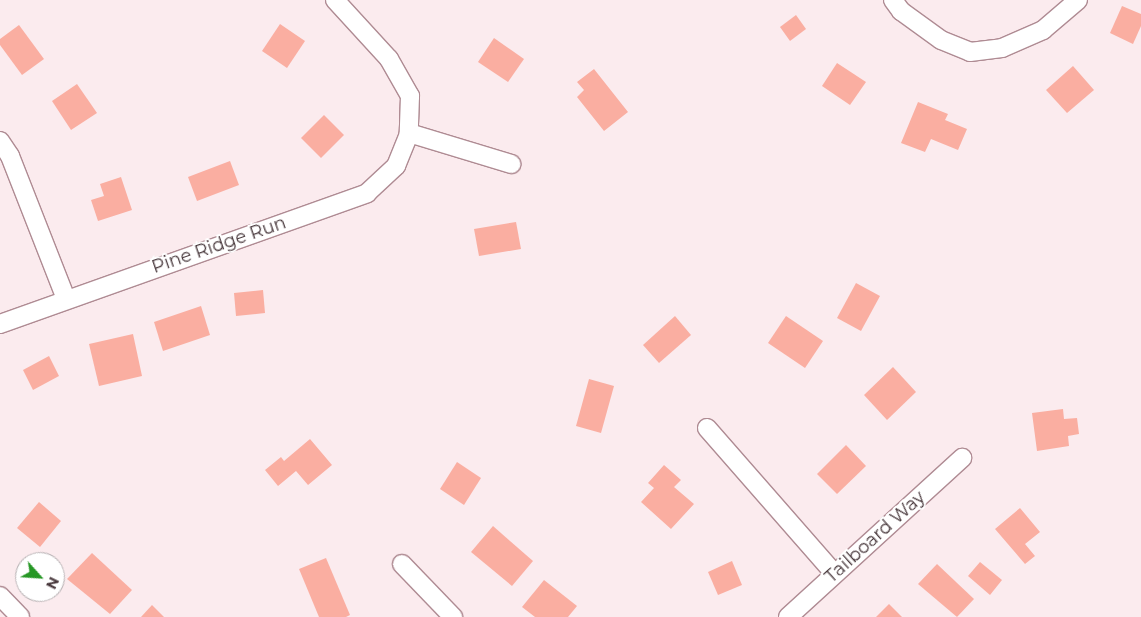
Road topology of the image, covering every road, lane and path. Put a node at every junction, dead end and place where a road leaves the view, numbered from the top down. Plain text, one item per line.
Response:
1 (335, 0) edge
2 (893, 0) edge
3 (1078, 0) edge
4 (409, 133) junction
5 (0, 141) edge
6 (511, 164) dead end
7 (66, 299) junction
8 (0, 324) edge
9 (707, 428) dead end
10 (962, 458) dead end
11 (402, 564) dead end
12 (834, 573) junction
13 (0, 596) edge
14 (20, 617) edge
15 (453, 617) edge
16 (788, 617) edge

1 - 4 street, Pine Ridge Run
2 - 3 street
4 - 6 street
4 - 7 street, Pine Ridge Run
5 - 7 street
7 - 8 street, Pine Ridge Run
9 - 12 street
10 - 12 street, Tailboard Way
11 - 15 street
12 - 16 street, Tailboard Way
13 - 14 street

